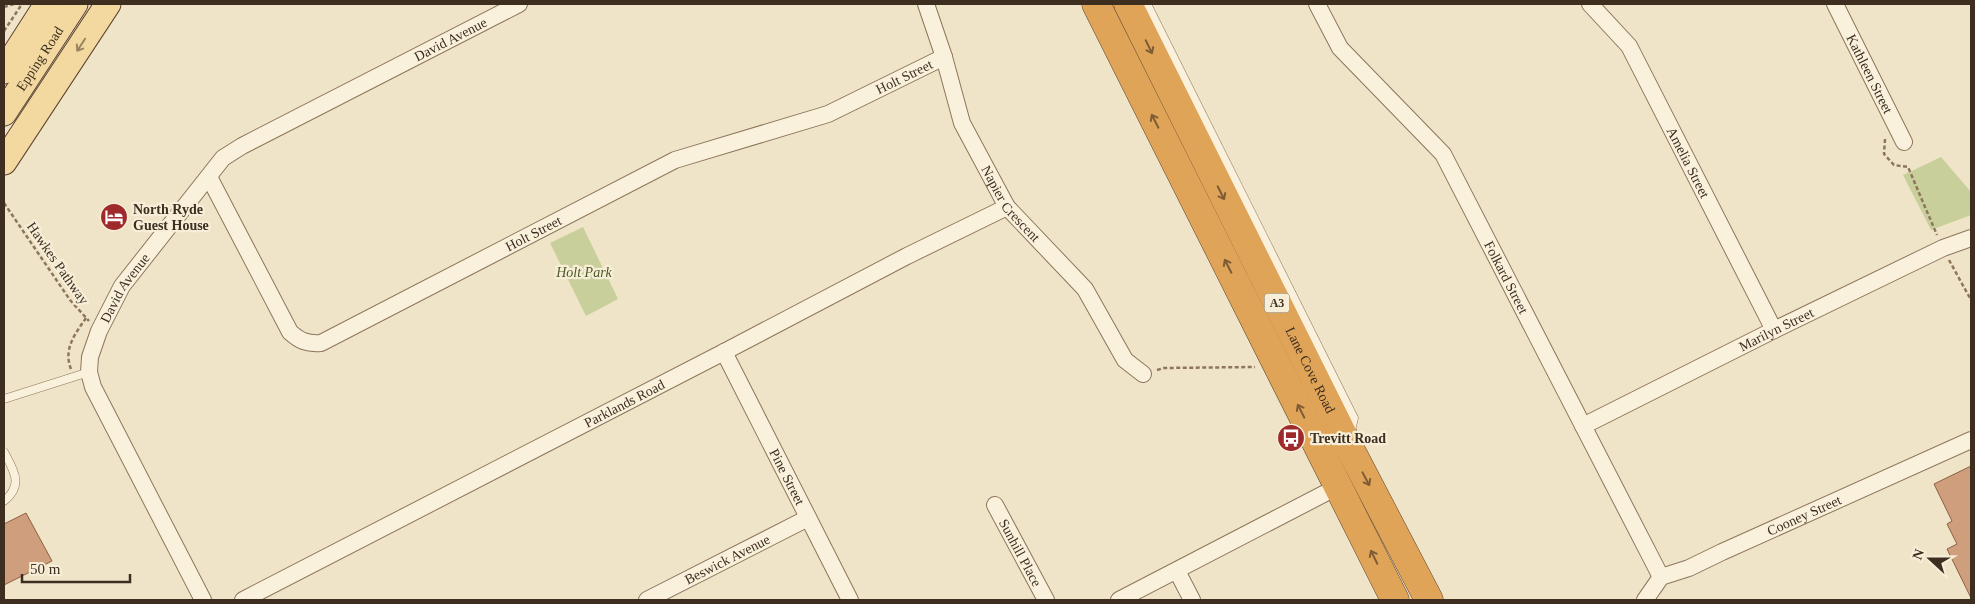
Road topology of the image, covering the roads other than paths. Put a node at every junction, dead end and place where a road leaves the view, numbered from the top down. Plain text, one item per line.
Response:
1 (42, 4) edge
2 (47, 4) edge
3 (75, 4) edge
4 (108, 4) edge
5 (926, 4) edge
6 (1096, 4) edge
7 (1128, 4) edge
8 (1147, 4) edge
9 (1317, 4) edge
10 (1590, 4) edge
11 (1835, 4) edge
12 (515, 5) edge
13 (28, 34) junction
14 (944, 58) junction
15 (4, 71) edge
16 (4, 113) edge
17 (1904, 142) dead end
18 (4, 162) edge
19 (209, 177) junction
20 (1007, 207) junction
21 (1971, 238) edge
22 (1774, 330) junction
23 (724, 352) junction
24 (89, 372) junction
25 (1144, 374) road end
26 (4, 399) edge
27 (1584, 426) junction
28 (1971, 440) edge
29 (1346, 441) junction
30 (4, 452) edge
31 (1339, 486) junction
32 (4, 501) edge
33 (995, 505) dead end
34 (808, 518) junction
35 (1177, 571) junction
36 (1661, 577) junction
37 (203, 600) edge
38 (243, 600) edge
39 (647, 600) edge
40 (850, 600) edge
41 (1046, 600) edge
42 (1119, 600) edge
43 (1192, 600) edge
44 (1395, 600) edge
45 (1429, 600) edge
46 (1645, 600) edge

1 - 13 main road
2 - 13 main road, Epping Road
3 - 16 main road, Epping Road
4 -> 18 main road
5 - 14 street, Napier Crescent
31 -> 6 highway, Lane Cove Road / A3
7 -> 29 highway, Lane Cove Road / A3
8 - 29 lane
9 - 27 street, Folkard Street
10 - 22 street, Amelia Street
11 - 17 street, Kathleen Street
12 - 19 street, David Avenue
13 - 15 main road, Epping Road
14 - 19 street, Holt Street
14 - 20 street, Napier Crescent
19 - 24 street, David Avenue
20 - 23 street, Parklands Road
20 - 25 street, Napier Crescent
21 - 22 street, Marilyn Street
22 - 27 street, Marilyn Street
23 - 34 street, Pine Street
23 - 38 street, Parklands Road
24 - 26 lane
24 - 37 street
27 - 36 street, Folkard Street
28 - 36 street, Cooney Street
29 -> 45 highway, Lane Cove Road / A3
30 - 32 lane
31 - 35 street
44 -> 31 highway, Lane Cove Road / A3
33 - 41 street, Sunhill Place
34 - 39 street, Beswick Avenue
34 - 40 street, Pine Street
35 - 42 street
35 - 43 street
36 - 46 street

